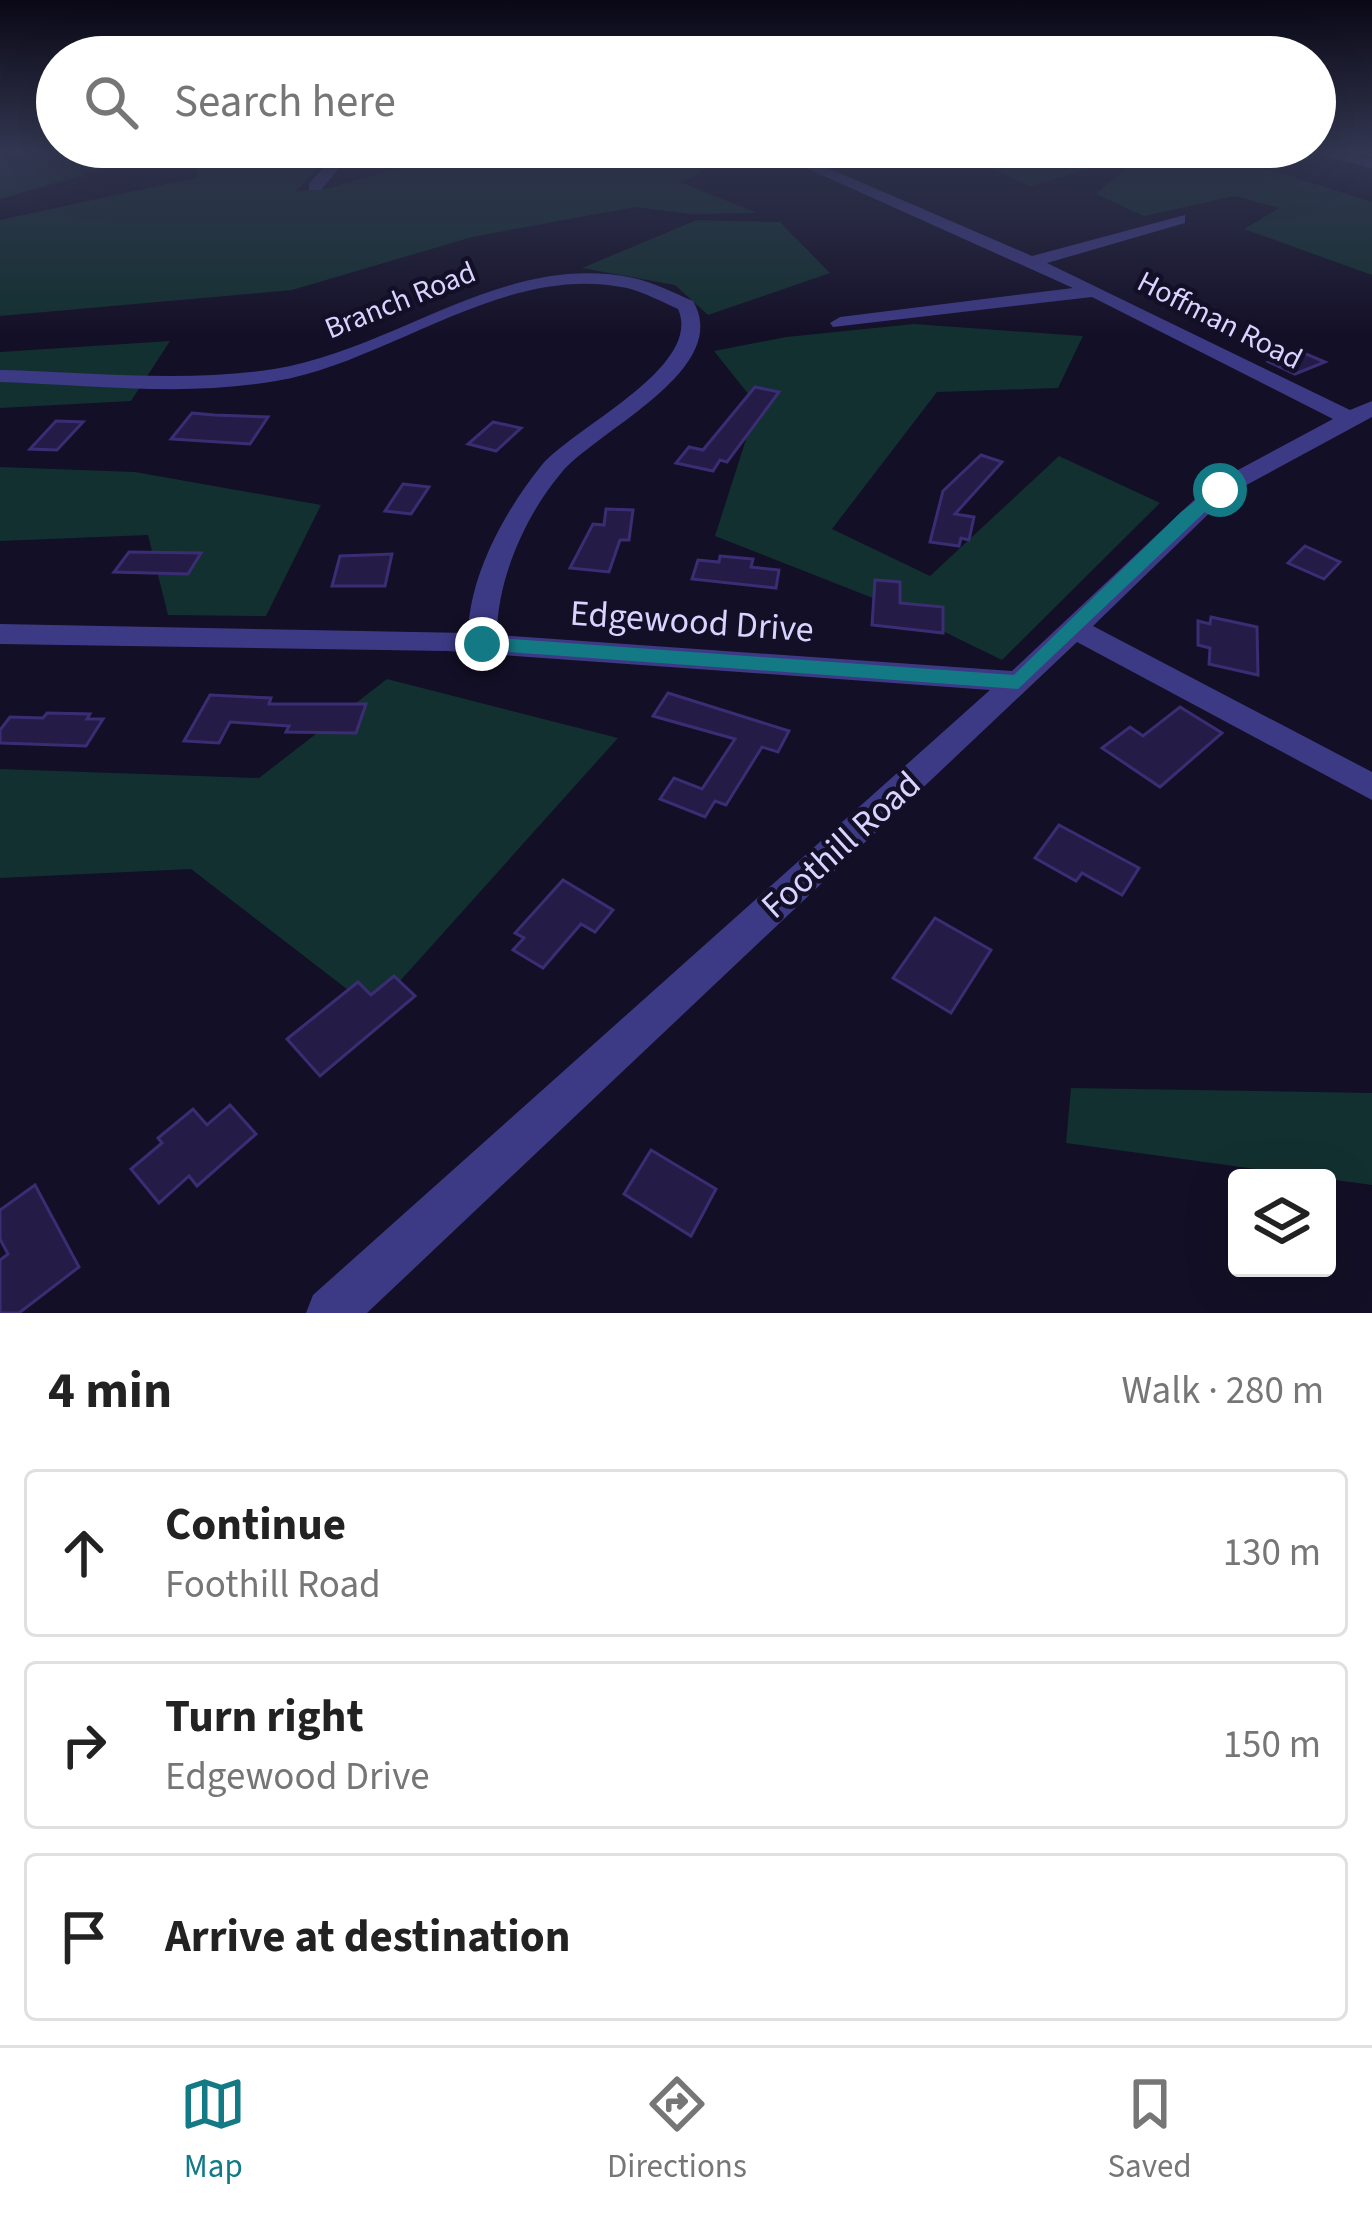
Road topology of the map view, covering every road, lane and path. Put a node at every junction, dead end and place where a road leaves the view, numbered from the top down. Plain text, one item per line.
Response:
1 (921, 213) edge
2 (1179, 219) dead end
3 (1031, 262) junction
4 (1095, 291) junction
5 (840, 323) dead end
6 (0, 376) edge
7 (1361, 414) edge
8 (1073, 628) junction
9 (0, 634) edge
10 (482, 644) junction
11 (1018, 682) junction
12 (1372, 788) edge
13 (331, 1313) edge

1 - 3 street, Hoffman Road
2 - 3 street
3 - 4 street, Hoffman Road
4 - 5 street
4 - 7 street, Hoffman Road
6 - 10 street, Branch Road
7 - 8 street, Foothill Road
8 - 11 street, Foothill Road
8 - 12 street
9 - 10 street, Edgewood Drive
10 - 11 street, Edgewood Drive
11 - 13 street, Foothill Road

